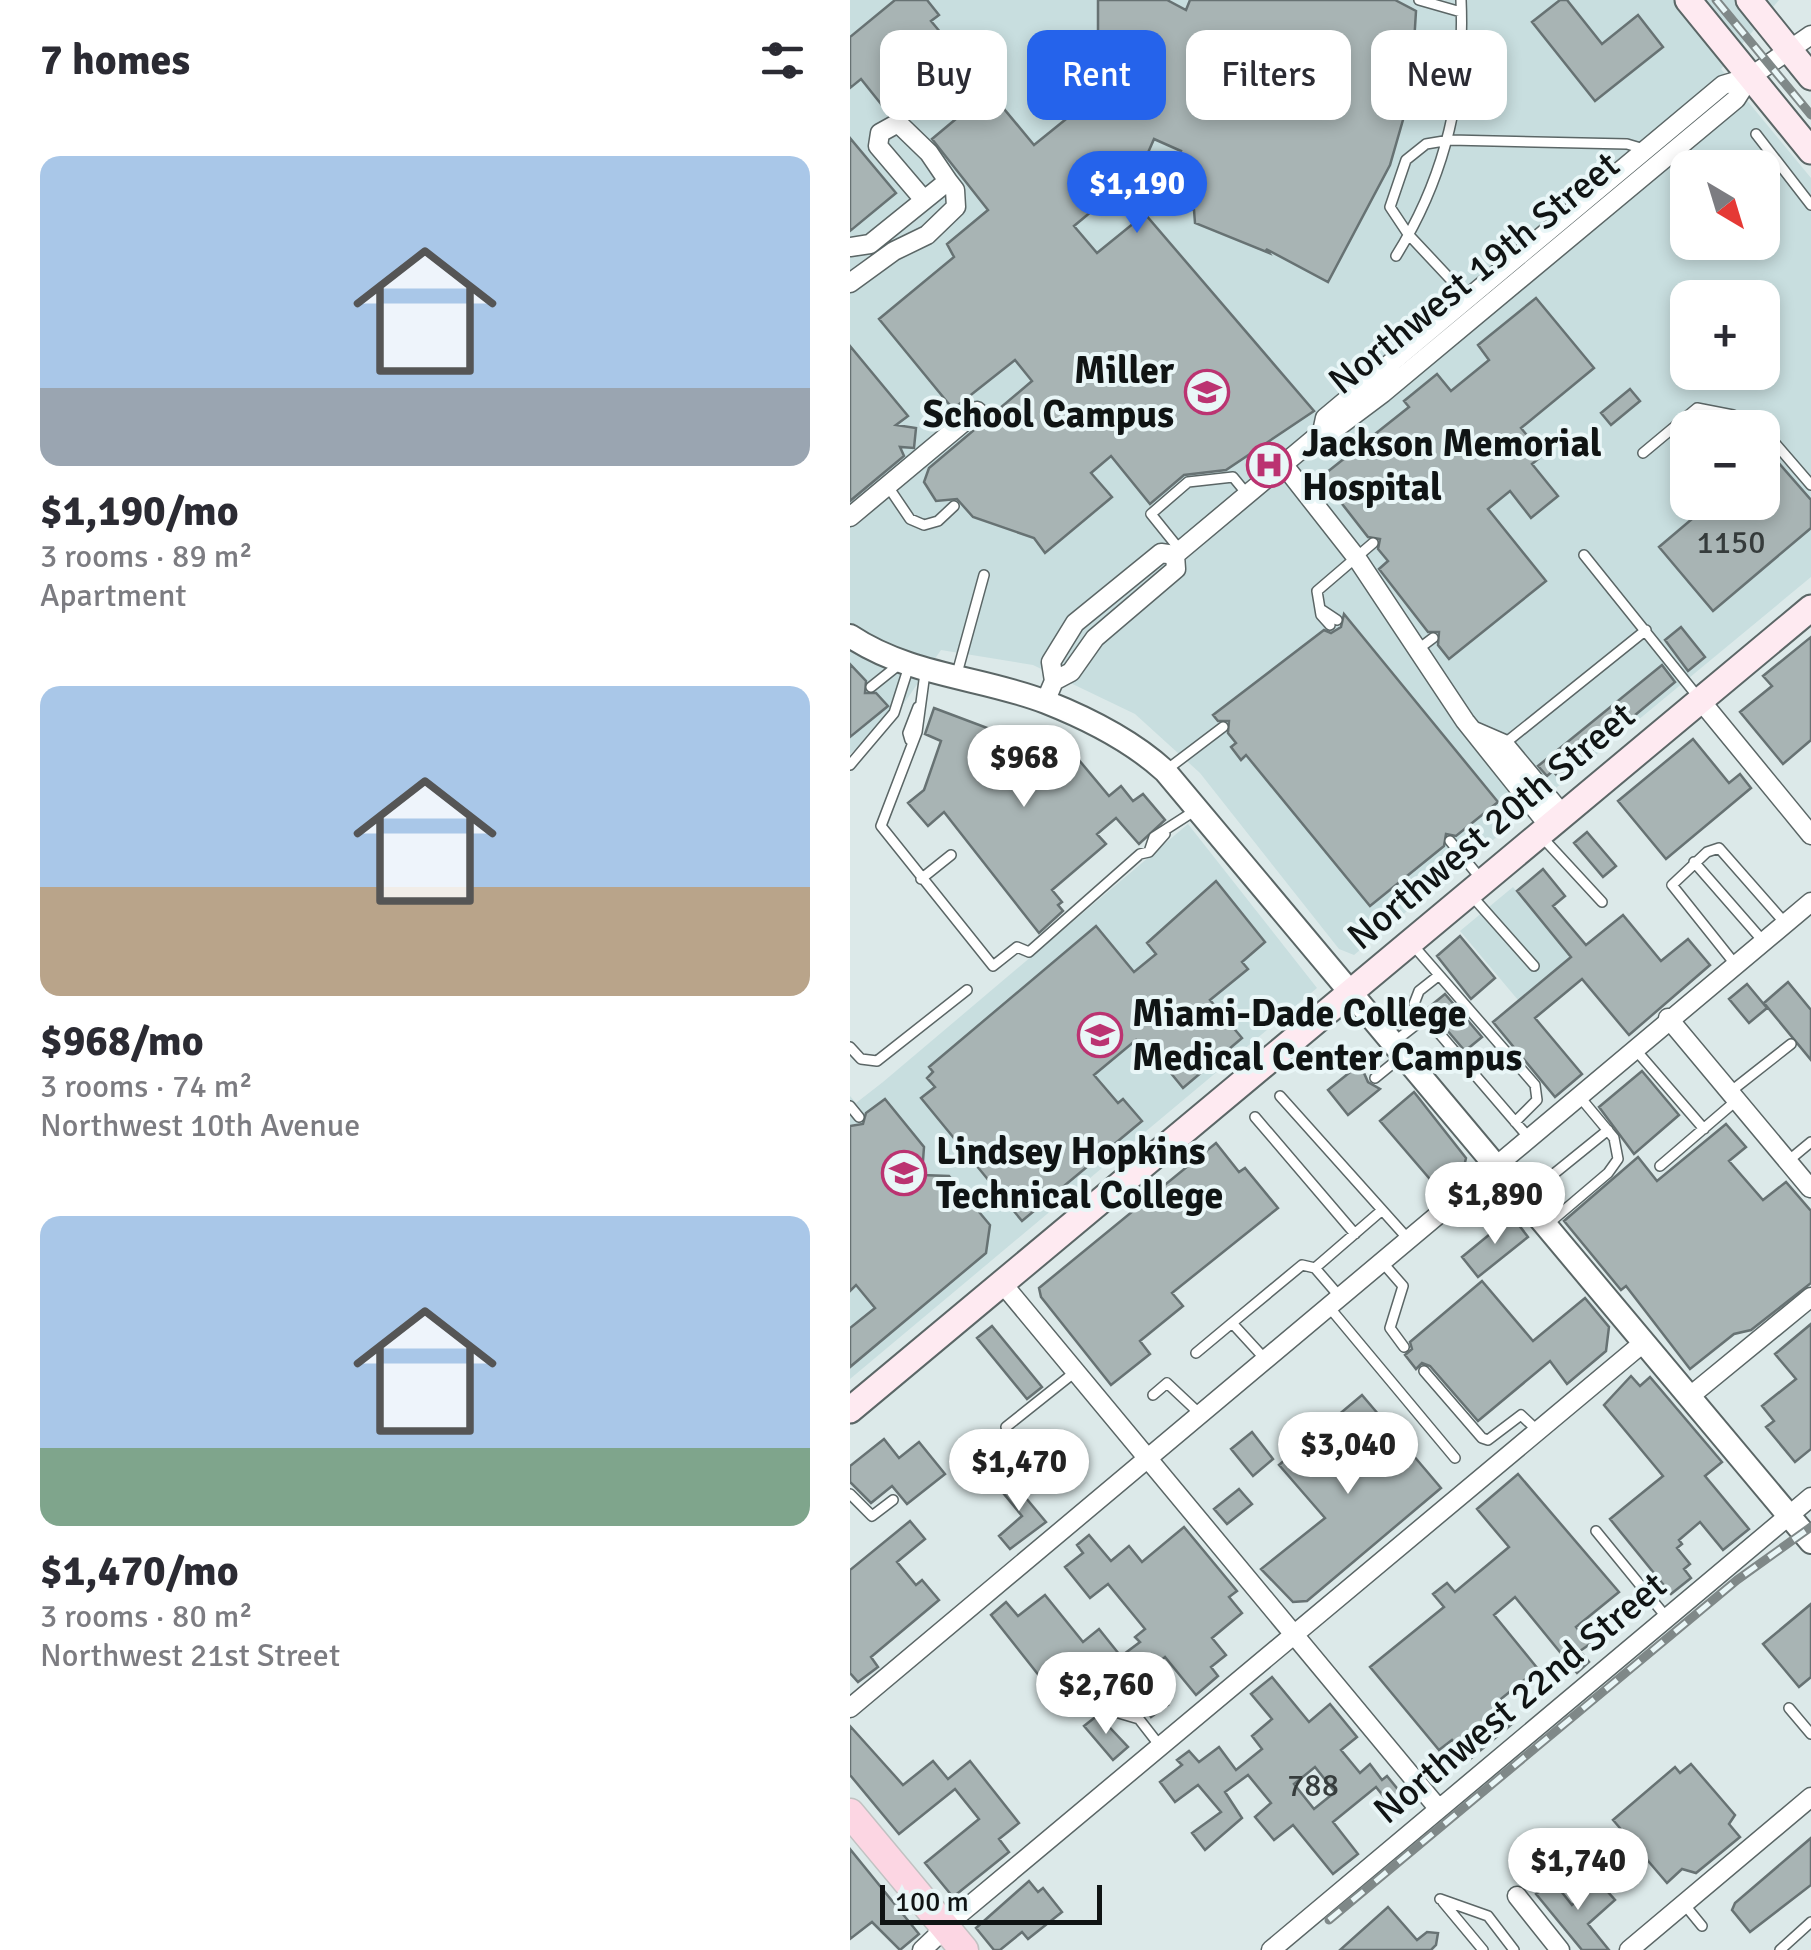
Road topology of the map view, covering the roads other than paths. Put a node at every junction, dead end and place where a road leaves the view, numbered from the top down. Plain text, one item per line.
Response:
1 (1419, 0) edge
2 (1460, 0) edge
3 (1688, 0) edge
4 (1749, 0) edge
5 (1461, 12) junction
6 (1800, 43) edge
7 (1750, 76) junction
8 (1811, 77) edge
9 (1756, 134) dead end
10 (1450, 140) junction
11 (1646, 150) junction
12 (1811, 151) edge
13 (1664, 160) junction
14 (948, 181) junction
15 (924, 200) junction
16 (1811, 205) edge
17 (1408, 234) junction
18 (850, 248) edge
19 (1396, 256) dead end
20 (850, 283) edge
21 (1474, 305) junction
22 (977, 411) dead end
23 (1670, 430) edge
24 (1780, 449) edge
25 (1643, 453) dead end
26 (1284, 464) junction
27 (887, 485) junction
28 (1811, 486) edge
29 (1247, 494) junction
30 (954, 506) dead end
31 (850, 517) edge
32 (1373, 544) dead end
33 (1178, 552) junction
34 (1584, 555) dead end
35 (1356, 557) junction
36 (984, 576) dead end
37 (1811, 608) edge
38 (1333, 623) dead end
39 (1646, 630) junction
40 (850, 636) edge
41 (913, 665) junction
42 (956, 680) junction
43 (871, 687) dead end
44 (1050, 691) junction
45 (1700, 701) junction
46 (1222, 727) dead end
47 (1473, 731) junction
48 (1504, 744) junction
49 (850, 765) edge
50 (1165, 771) junction
51 (1198, 808) junction
52 (1550, 825) junction
53 (1811, 835) edge
54 (1450, 841) dead end
55 (951, 855) dead end
56 (1694, 862) junction
57 (921, 879) junction
58 (1476, 887) junction
59 (1602, 902) dead end
60 (1811, 902) edge
61 (1785, 923) junction
62 (1763, 941) junction
63 (1410, 942) junction
64 (1735, 964) junction
65 (1534, 966) dead end
66 (1438, 976) junction
67 (966, 990) dead end
68 (1350, 992) junction
69 (1426, 1017) junction
70 (1668, 1018) junction
71 (1791, 1044) dead end
72 (850, 1047) edge
73 (1399, 1048) junction
74 (1634, 1048) junction
75 (1374, 1078) dead end
76 (1280, 1096) dead end
77 (1579, 1096) junction
78 (1734, 1096) junction
79 (850, 1106) edge
80 (859, 1117) dead end
81 (1254, 1117) dead end
82 (1516, 1122) junction
83 (1704, 1129) junction
84 (1608, 1130) junction
85 (1530, 1139) junction
86 (1811, 1142) edge
87 (1788, 1161) junction
88 (1498, 1166) junction
89 (1660, 1166) dead end
90 (1810, 1188) edge
91 (1524, 1198) junction
92 (1381, 1211) junction
93 (1546, 1226) junction
94 (1356, 1234) junction
95 (1409, 1240) junction
96 (1382, 1262) junction
97 (1315, 1268) junction
98 (1002, 1283) junction
99 (1811, 1297) edge
100 (1334, 1302) junction
101 (1232, 1323) junction
102 (1643, 1343) junction
103 (1404, 1347) dead end
104 (1196, 1353) dead end
105 (1265, 1360) junction
106 (1424, 1370) dead end
107 (1075, 1372) junction
108 (1153, 1395) dead end
109 (1689, 1397) junction
110 (850, 1410) edge
111 (1200, 1414) junction
112 (1006, 1427) dead end
113 (1538, 1431) junction
114 (1146, 1458) junction
115 (1455, 1458) dead end
116 (850, 1494) edge
117 (1811, 1498) edge
118 (892, 1500) dead end
119 (1789, 1516) junction
120 (1596, 1531) dead end
121 (1811, 1542) edge
122 (1667, 1618) junction
123 (1293, 1635) junction
124 (1096, 1706) dead end
125 (850, 1708) edge
126 (1789, 1708) dead end
127 (1811, 1734) edge
128 (1160, 1746) junction
129 (1811, 1797) edge
130 (1438, 1808) junction
131 (850, 1813) edge
132 (1517, 1896) dead end
133 (1684, 1904) junction
134 (1811, 1922) edge
135 (1702, 1926) dead end
136 (954, 1939) edge
137 (922, 1950) edge
138 (1272, 1950) edge
139 (1483, 1950) edge
140 (1514, 1950) edge
141 (1560, 1950) edge
142 (1629, 1950) edge
143 (1780, 1950) edge

1 - 5 lane
2 - 5 lane
3 - 7 main road
4 - 6 main road
5 - 10 lane
6 - 7 street, Northwest 19th Street
6 - 8 main road
7 - 11 street, Northwest 19th Street
7 - 12 main road
7 - 13 street, Northwest 19th Street
9 - 16 lane
10 - 11 lane
10 - 17 lane
10 - 17 lane
11 - 13 lane
11 - 21 street, Northwest 19th Street
13 - 21 street, Northwest 19th Street
14 - 15 street
14 - 15 street
14 - 20 street
15 - 18 street
17 - 19 lane
17 - 21 lane
21 - 26 street, Northwest 19th Street
22 - 27 street
23 - 25 lane
24 - 28 lane
26 - 29 street, Northwest 19th Street
26 - 35 street
27 - 30 lane
27 - 31 street
29 - 33 street, Northwest 19th Street
29 - 33 lane
32 - 35 lane
33 - 44 street, Northwest 19th Street
34 - 39 lane
35 - 38 lane
35 - 47 street
36 - 42 lane
37 - 45 main road, Northwest 20th Street
39 - 45 lane
39 - 48 lane
40 - 41 street
41 - 42 street
41 - 43 lane
41 - 49 lane
41 - 57 lane
42 - 44 street
44 - 50 street
45 - 52 main road, Northwest 20th Street
45 - 53 street
46 - 50 lane
47 - 48 street
47 - 52 street
48 - 52 street
50 - 51 street
51 - 57 lane
51 - 68 street
52 - 58 main road, Northwest 20th Street
52 - 59 lane
54 - 58 lane
55 - 57 lane
56 - 61 lane
56 - 62 lane
56 - 64 lane
58 - 63 main road, Northwest 20th Street
58 - 65 lane
60 - 61 street
61 - 62 street
62 - 64 street
63 - 66 lane
63 - 68 main road, Northwest 20th Street
64 - 70 street
66 - 69 lane
66 - 82 lane
67 - 72 lane
68 - 73 street
68 - 98 main road, Northwest 20th Street
69 - 73 lane
69 - 82 lane
70 - 74 street
70 - 78 street
71 - 78 lane
73 - 75 lane
73 - 88 street
74 - 77 street
74 - 83 lane
76 - 92 lane
77 - 84 lane
77 - 85 street
78 - 83 lane
78 - 87 street
79 - 80 lane
81 - 94 lane
82 - 85 lane
83 - 89 lane
84 - 91 lane
84 - 93 lane
85 - 88 street
86 - 87 lane
87 - 90 street
88 - 91 street
88 - 95 street
91 - 93 street
92 - 94 lane
92 - 95 lane
93 - 102 street
94 - 97 lane
95 - 96 street
96 - 100 street
96 - 103 lane
97 - 100 lane
97 - 101 lane
98 - 107 street
98 - 110 main road, Northwest 20th Street
99 - 109 street
100 - 105 street
100 - 115 lane
101 - 104 lane
101 - 105 lane
102 - 109 street
102 - 113 street
105 - 111 street
106 - 113 lane
107 - 112 lane
107 - 114 street
108 - 111 lane
109 - 119 street
111 - 114 street
113 - 123 street
114 - 123 street
114 - 125 street
116 - 118 lane
117 - 119 street, Northwest 22nd Street
119 - 121 street
119 - 122 street, Northwest 22nd Street
120 - 122 lane
122 - 130 street, Northwest 22nd Street
123 - 128 street
123 - 130 street
124 - 128 lane
126 - 127 lane
128 - 136 street
129 - 133 street
130 - 138 street, Northwest 22nd Street
131 - 136 main road
132 - 141 street
133 - 135 lane
133 - 142 street
134 - 143 lane
136 - 137 street
139 - 140 lane

